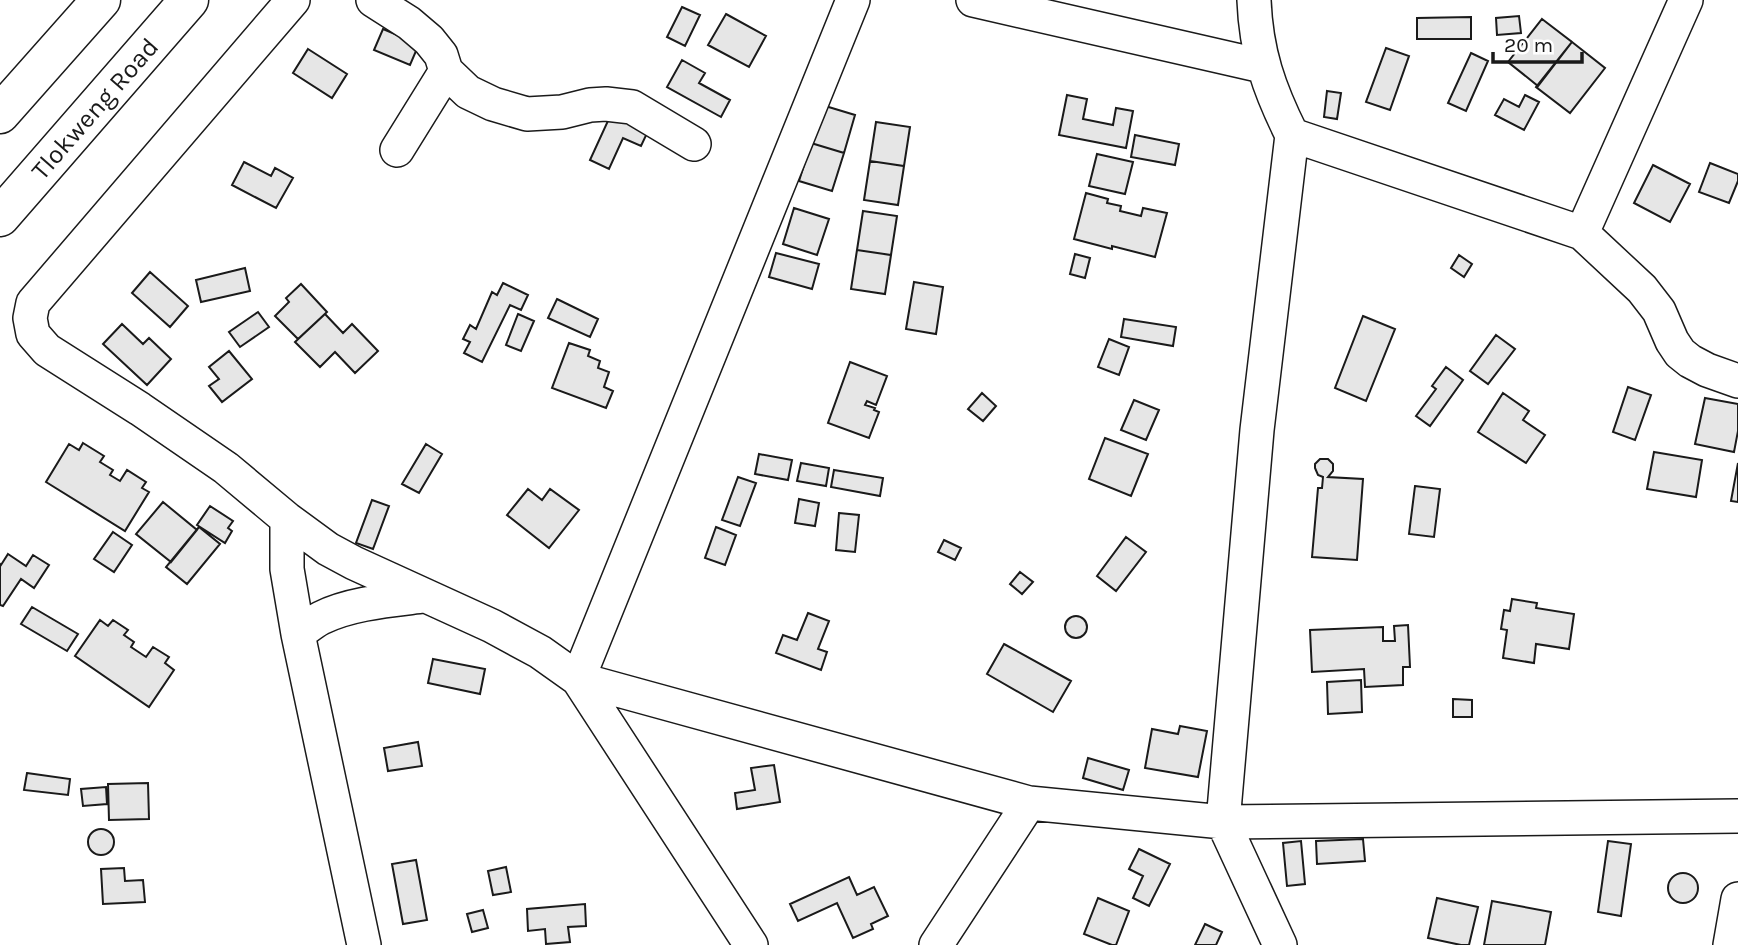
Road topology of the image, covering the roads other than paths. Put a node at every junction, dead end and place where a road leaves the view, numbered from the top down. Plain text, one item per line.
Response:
1 (101, 0) edge
2 (189, 0) edge
3 (293, 0) edge
4 (373, 0) edge
5 (853, 0) edge
6 (973, 0) edge
7 (1254, 0) edge
8 (1686, 0) edge
9 (1262, 66) junction
10 (446, 71) junction
11 (0, 114) edge
12 (1292, 135) junction
13 (694, 144) dead end
14 (397, 150) dead end
15 (0, 216) edge
16 (1582, 233) junction
17 (1738, 381) edge
18 (288, 519) junction
19 (425, 596) junction
20 (298, 634) junction
21 (578, 679) junction
22 (1029, 803) junction
23 (1738, 816) edge
24 (1223, 822) junction
25 (1738, 899) edge
26 (364, 945) edge
27 (751, 945) edge
28 (936, 945) edge
29 (1280, 945) edge
30 (1730, 945) edge

1 - 11 main road
2 - 15 main road, Tlokweng Road
3 - 18 street
4 - 10 street
5 - 21 street
6 - 9 street
7 - 9 street
8 - 16 street
9 - 12 street
10 - 13 street
10 - 14 street
12 - 16 street
12 - 24 street
16 - 17 street
18 - 19 street
18 - 20 street
19 - 20 street
19 - 21 street
20 - 26 street
21 - 22 street
21 - 27 street
22 - 24 street
22 - 28 street
23 - 24 street
24 - 29 street
25 - 30 street

